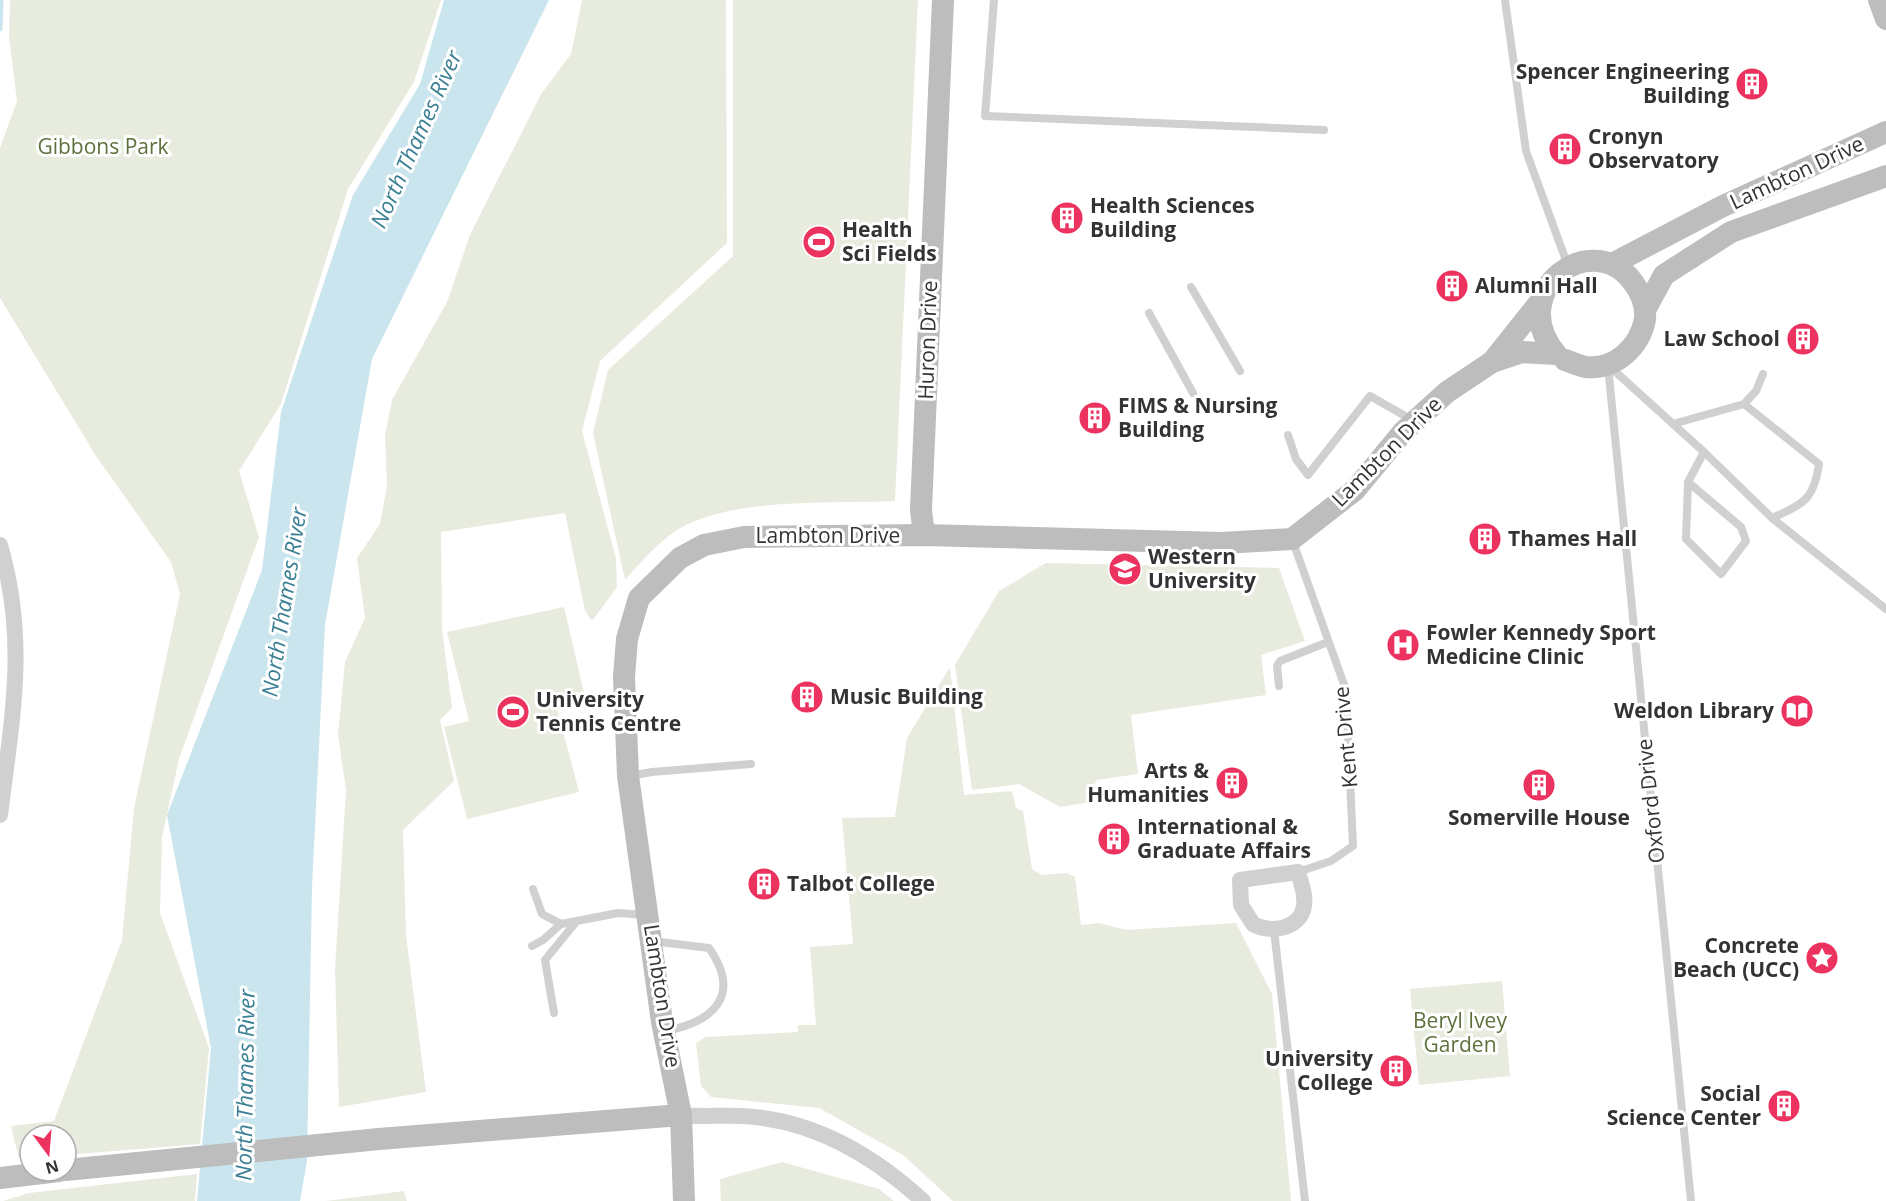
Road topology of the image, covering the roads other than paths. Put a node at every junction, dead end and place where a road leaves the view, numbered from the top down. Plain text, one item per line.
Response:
1 (943, 0) edge
2 (994, 0) edge
3 (1505, 0) edge
4 (1879, 0) edge
5 (1886, 19) edge
6 (1324, 130) dead end
7 (1886, 132) edge
8 (1886, 176) edge
9 (1612, 264) junction
10 (1568, 267) junction
11 (1191, 287) dead end
12 (1539, 303) junction
13 (1645, 310) junction
14 (1149, 313) dead end
15 (1560, 357) junction
16 (1491, 362) junction
17 (1608, 365) junction
18 (1240, 371) dead end
19 (1763, 374) dead end
20 (1193, 393) dead end
21 (1744, 404) junction
22 (1414, 422) junction
23 (1673, 424) junction
24 (1288, 435) dead end
25 (1704, 452) junction
26 (1688, 482) junction
27 (1773, 519) junction
28 (924, 535) junction
29 (1292, 539) junction
30 (0, 545) edge
31 (1886, 609) edge
32 (1328, 642) junction
33 (1279, 686) dead end
34 (751, 764) dead end
35 (628, 776) junction
36 (0, 814) edge
37 (1298, 872) junction
38 (533, 889) dead end
39 (649, 916) junction
40 (576, 922) junction
41 (561, 924) junction
42 (1274, 930) junction
43 (652, 941) junction
44 (532, 946) dead end
45 (554, 1012) dead end
46 (664, 1031) junction
47 (681, 1115) junction
48 (78, 1169) edge
49 (18, 1176) edge
50 (0, 1178) edge
51 (684, 1201) edge
52 (923, 1201) edge
53 (1305, 1201) edge
54 (1691, 1201) edge

1 - 28 street, Huron Drive
2 - 6 lane
3 - 10 lane
4 - 5 street
7 - 9 street, Lambton Drive
8 - 13 street, Lambton Drive
9 - 10 street
9 - 13 street
10 - 12 street
11 - 18 lane
12 - 15 street
12 - 16 street, Lambton Drive
13 - 17 street
14 - 20 lane
15 - 16 street, Lambton Drive
15 - 17 street
16 - 22 street, Lambton Drive
17 - 23 lane
17 - 54 lane, Oxford Drive
19 - 21 lane
21 - 23 lane
21 - 27 lane
22 - 24 lane
22 - 29 street, Lambton Drive
23 - 25 lane
25 - 26 lane
25 - 27 lane
26 - 26 lane
27 - 31 lane
28 - 29 street, Lambton Drive
28 - 35 street, Lambton Drive
29 - 32 lane, Kent Drive
30 - 36 street
32 - 33 lane
32 - 37 lane, Kent Drive
34 - 35 lane
35 - 39 street, Lambton Drive
37 - 42 street
37 - 42 street, Kent Drive
38 - 41 lane
39 - 40 lane
39 - 43 street, Lambton Drive
40 - 41 lane
40 - 45 lane
41 - 44 lane
42 - 53 lane
43 - 46 street, Lambton Drive
43 - 46 lane
46 - 47 street, Lambton Drive
47 - 48 street
47 - 51 street, Lambton Drive
47 - 52 street
49 - 50 street

